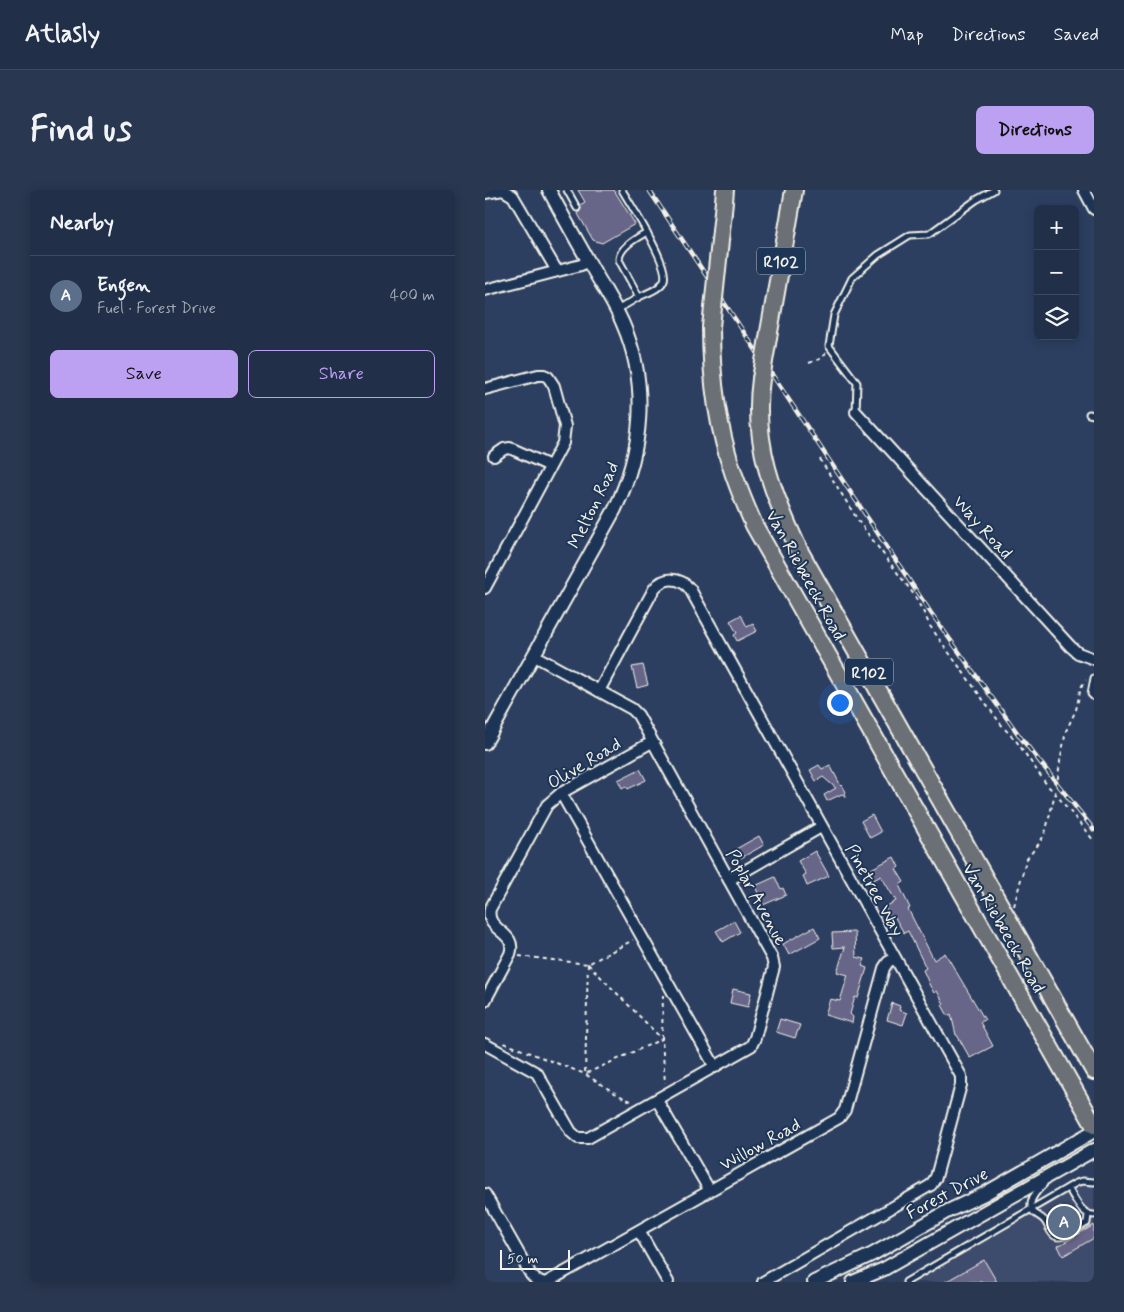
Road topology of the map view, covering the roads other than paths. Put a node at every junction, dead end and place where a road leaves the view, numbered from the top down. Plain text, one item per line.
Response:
1 (549, 190) edge
2 (567, 190) edge
3 (622, 190) edge
4 (725, 190) edge
5 (794, 190) edge
6 (994, 190) edge
7 (1085, 190) edge
8 (485, 193) edge
9 (577, 208) dead end
10 (1094, 208) edge
11 (647, 232) junction
12 (588, 262) junction
13 (557, 271) junction
14 (485, 290) edge
15 (639, 297) junction
16 (616, 310) junction
17 (485, 389) edge
18 (856, 412) joint
19 (494, 456) dead end
20 (550, 466) junction
21 (485, 588) edge
22 (533, 655) junction
23 (1092, 659) edge
24 (1091, 676) edge
25 (599, 691) junction
26 (1094, 697) edge
27 (485, 742) edge
28 (653, 742) junction
29 (561, 793) junction
30 (821, 828) junction
31 (729, 880) junction
32 (895, 958) junction
33 (485, 1000) edge
34 (485, 1044) edge
35 (715, 1067) junction
36 (1094, 1071) edge
37 (657, 1100) junction
38 (1094, 1125) edge
39 (1094, 1131) edge
40 (1094, 1150) edge
41 (1054, 1172) junction
42 (1091, 1182) edge
43 (1068, 1188) junction
44 (710, 1191) junction
45 (485, 1194) edge
46 (1032, 1210) junction
47 (1091, 1215) edge
48 (639, 1231) junction
49 (542, 1282) edge
50 (547, 1282) edge
51 (668, 1282) edge
52 (763, 1282) edge
53 (814, 1282) edge
54 (853, 1282) edge
55 (906, 1282) edge

1 - 12 street, Melton Road
2 - 9 lane
3 - 11 lane
4 - 38 main road, Van Riebeeck Road / R102, bridge
5 - 36 main road, Van Riebeeck Road / R102, bridge
6 - 18 lane
7 - 10 street
8 - 13 street
11 - 15 lane
11 - 15 lane
12 - 13 street
12 - 16 street, Melton Road
13 - 14 street
15 - 16 lane
16 - 22 street, Melton Road
17 - 20 street
18 - 23 street, Way Road
19 - 20 street
20 - 21 street
22 - 25 street, Poplar Avenue
22 - 27 street, Melton Road
24 - 26 lane
25 - 28 street, Poplar Avenue
25 - 30 street, Pinetree Way
28 - 29 street, Olive Road
28 - 31 street, Poplar Avenue
29 - 33 street, Olive Road
29 - 35 street
30 - 31 street
30 - 32 street, Pinetree Way
31 - 35 street, Poplar Avenue
32 - 44 street, Willow Road
32 - 52 street, Pinetree Way
34 - 37 street, Poplar Avenue
35 - 37 street, Poplar Avenue
37 - 44 street
39 - 53 street, Forest Drive
40 - 41 street, Forest Drive
41 - 46 lane
41 - 54 street, Forest Drive
42 - 43 lane
43 - 46 lane
43 - 47 lane
44 - 48 street, Willow Road
45 - 49 street
46 - 47 lane
46 - 55 lane
48 - 50 street, Willow Road
48 - 51 street

